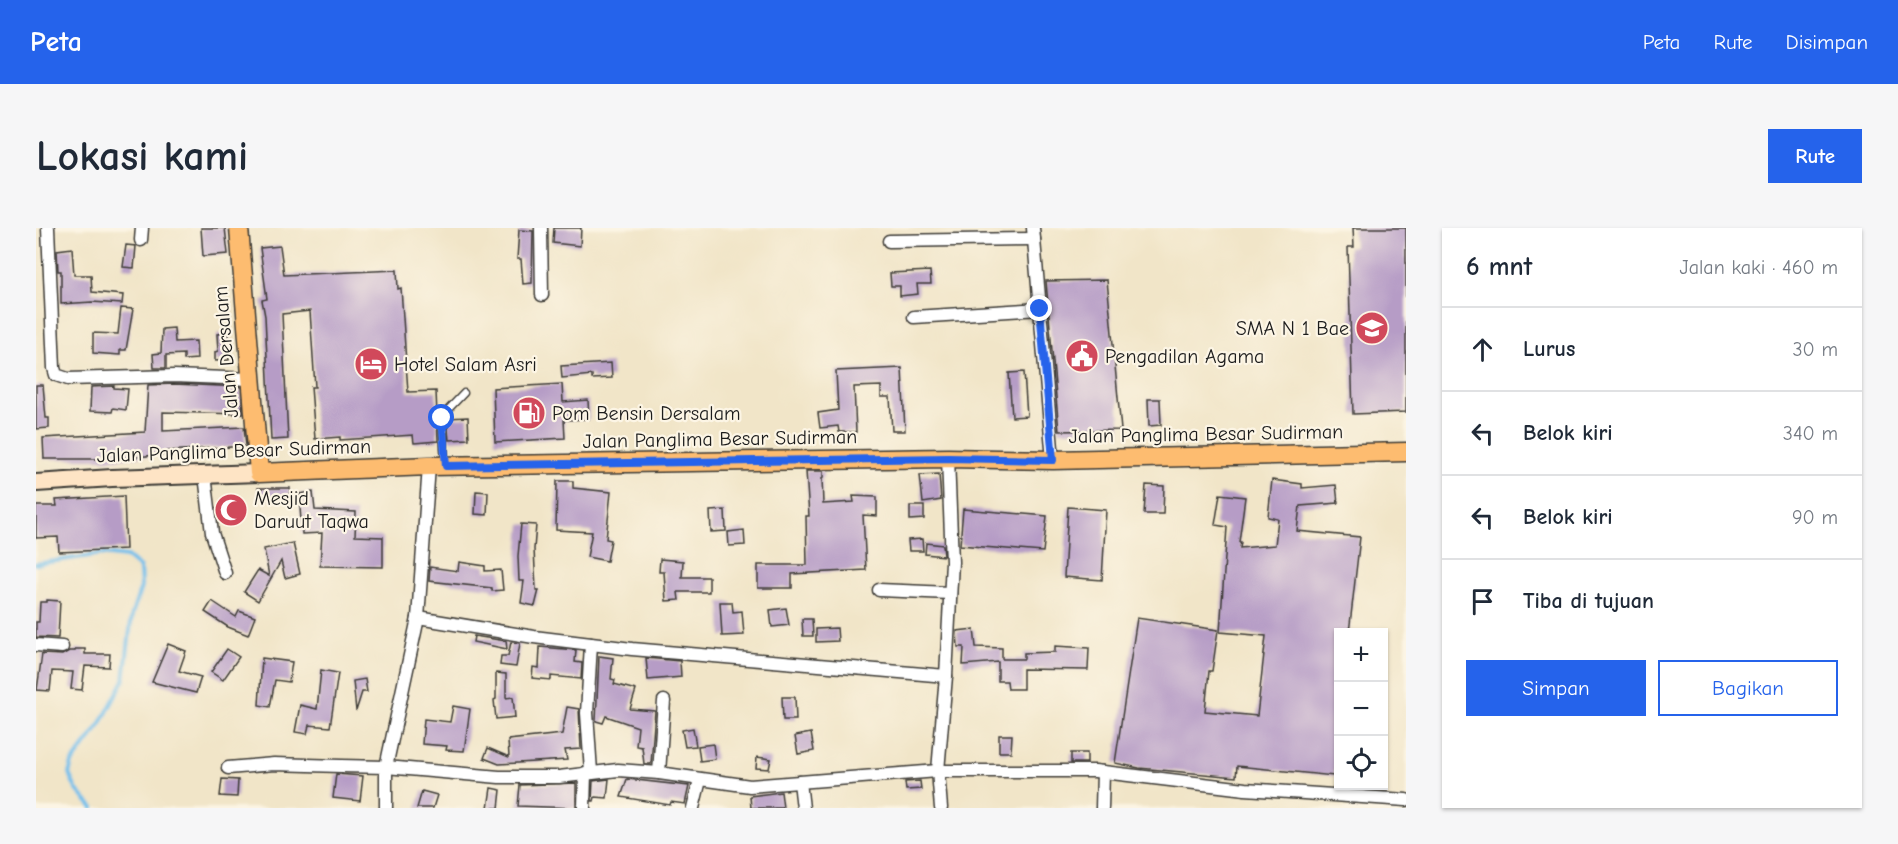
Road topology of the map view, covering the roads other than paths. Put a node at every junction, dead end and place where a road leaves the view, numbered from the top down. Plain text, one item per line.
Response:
1 (48, 228) edge
2 (238, 228) edge
3 (541, 228) edge
4 (1034, 234) edge
5 (889, 241) dead end
6 (542, 295) dead end
7 (1040, 309) junction
8 (914, 317) dead end
9 (251, 379) junction
10 (464, 393) dead end
11 (1406, 452) edge
12 (948, 458) junction
13 (1053, 460) junction
14 (437, 466) junction
15 (259, 473) junction
16 (205, 475) junction
17 (36, 483) edge
18 (225, 573) dead end
19 (879, 590) dead end
20 (950, 593) junction
21 (418, 618) junction
22 (591, 644) junction
23 (36, 645) edge
24 (62, 647) dead end
25 (946, 676) junction
26 (664, 701) dead end
27 (386, 767) junction
28 (228, 768) dead end
29 (939, 771) junction
30 (1103, 772) junction
31 (588, 773) junction
32 (659, 773) junction
33 (700, 780) junction
34 (800, 782) junction
35 (1406, 800) edge
36 (386, 808) edge
37 (584, 808) edge
38 (693, 808) edge
39 (803, 808) edge
40 (941, 808) edge
41 (1102, 808) edge

1 - 9 street
2 - 9 main road, Jalan Dersalam
3 - 6 street
4 - 5 street
4 - 7 street
7 - 8 street
7 - 13 street
9 - 15 main road, Jalan Dersalam
10 - 14 lane
11 - 13 main road, Jalan Panglima Besar Sudirman
12 - 13 main road, Jalan Panglima Besar Sudirman
12 - 14 main road, Jalan Panglima Besar Sudirman
12 - 20 street
14 - 15 main road, Jalan Panglima Besar Sudirman
14 - 21 street
15 - 16 main road, Jalan Panglima Besar Sudirman
16 - 17 main road, Jalan Panglima Besar Sudirman
16 - 18 street
19 - 20 street
20 - 25 street
21 - 22 street
21 - 27 street
22 - 25 street
22 - 31 street
23 - 24 street
25 - 29 street
26 - 32 street
27 - 28 street
27 - 31 street
27 - 36 street
29 - 30 street
29 - 34 street
29 - 40 street
30 - 35 street
30 - 41 street
31 - 32 street
31 - 37 street
32 - 33 street
33 - 34 street
33 - 38 street
34 - 39 street

